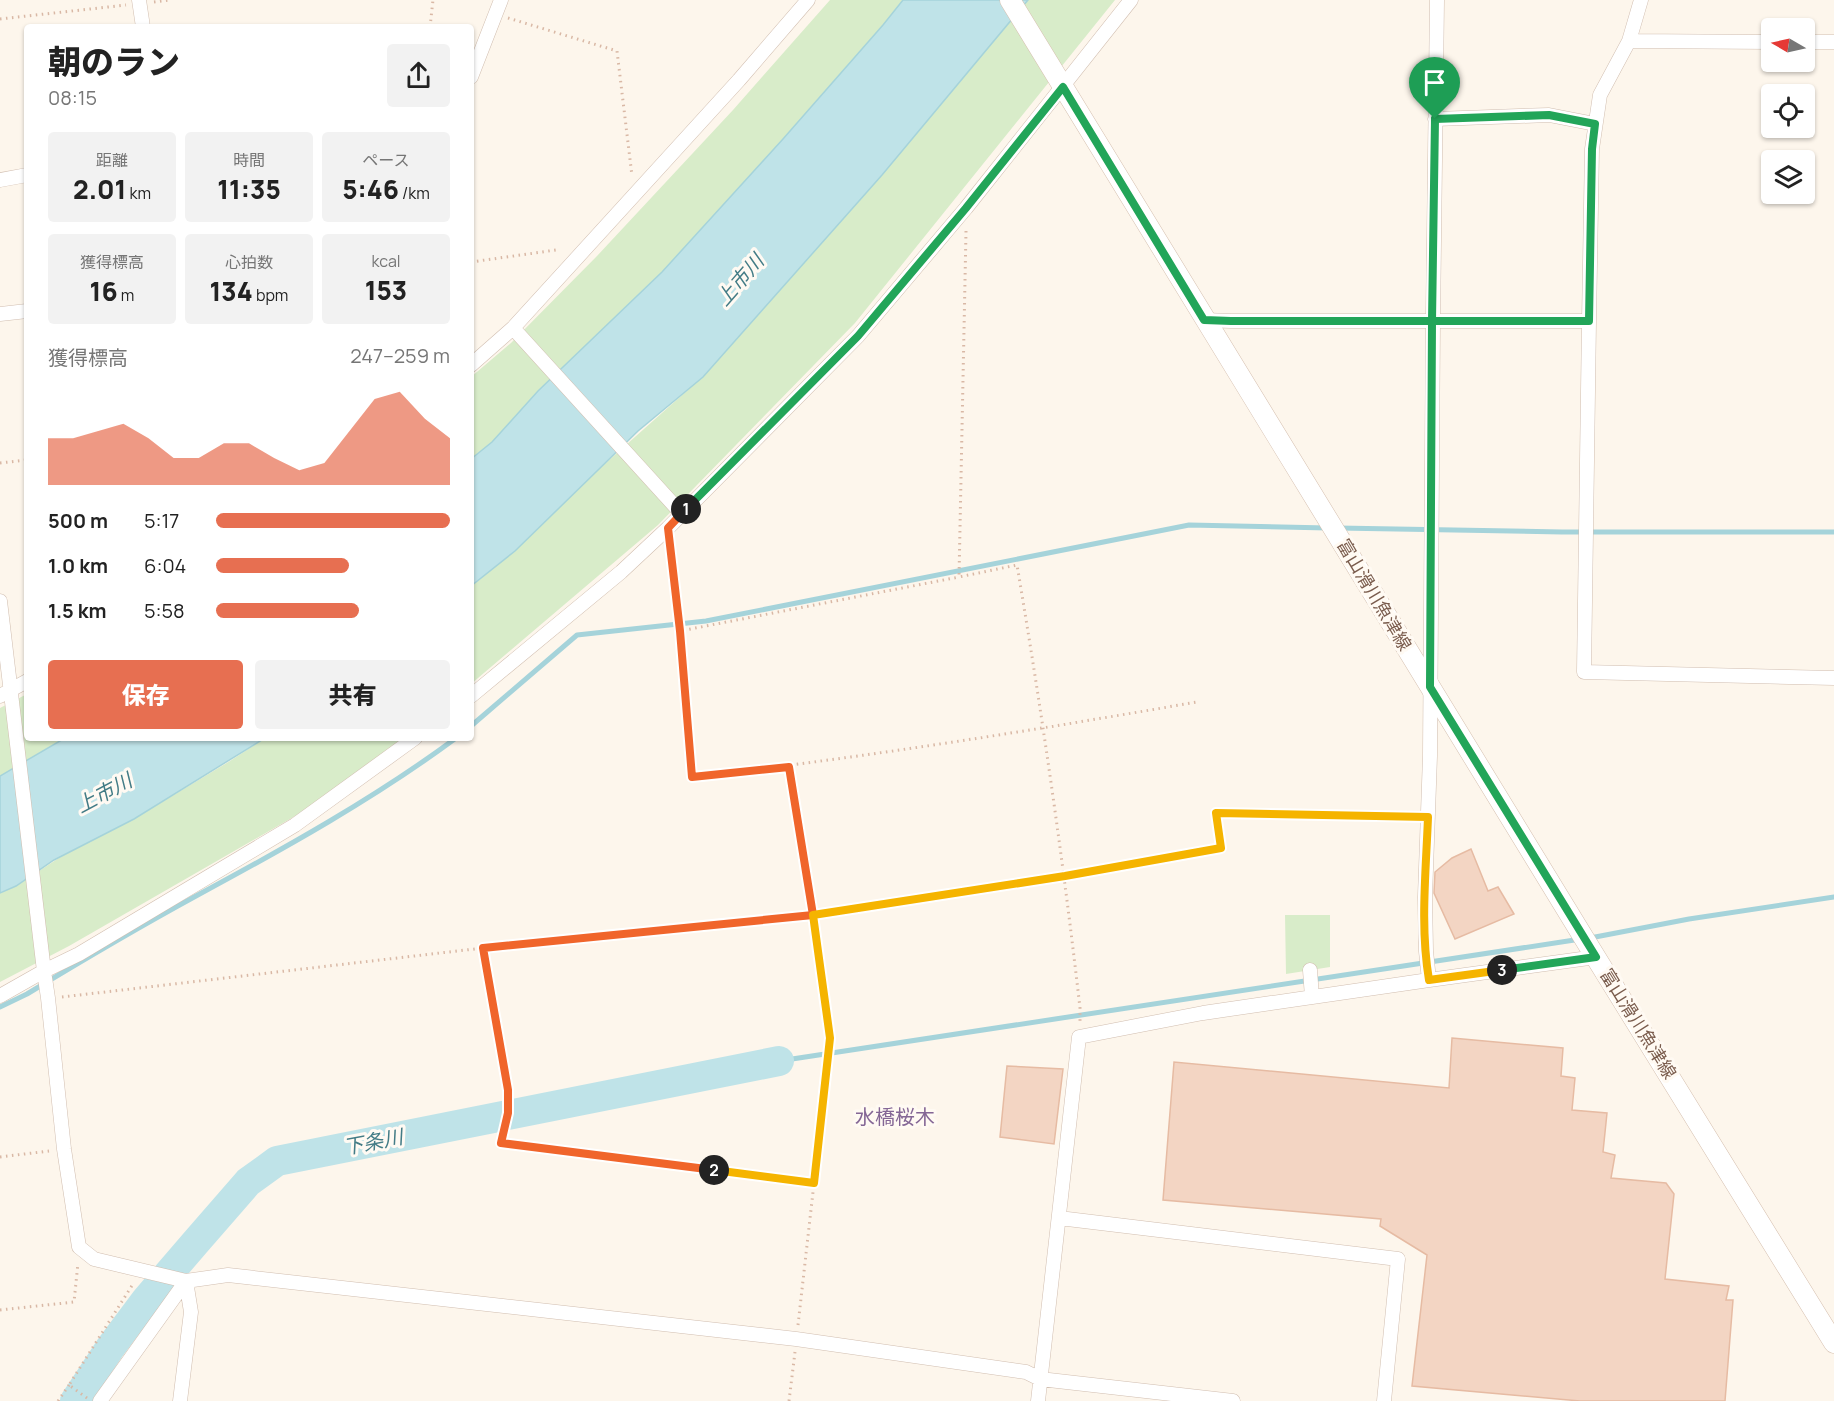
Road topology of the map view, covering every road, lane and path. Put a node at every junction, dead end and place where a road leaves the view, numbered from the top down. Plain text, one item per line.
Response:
1 (170, 0) edge
2 (433, 0) edge
3 (501, 0) edge
4 (808, 0) edge
5 (1010, 0) edge
6 (1131, 0) edge
7 (1437, 0) edge
8 (1641, 0) edge
9 (140, 2) edge
10 (495, 15) junction
11 (0, 19) edge
12 (143, 24) edge
13 (430, 24) edge
14 (1629, 41) junction
15 (1761, 42) edge
16 (1815, 42) edge
17 (1834, 42) edge
18 (474, 69) edge
19 (1063, 87) junction
20 (1435, 119) junction
21 (1595, 124) junction
22 (24, 176) edge
23 (0, 180) edge
24 (642, 186) junction
25 (966, 208) junction
26 (556, 250) dead end
27 (474, 262) edge
28 (24, 311) edge
29 (0, 314) edge
30 (1204, 320) junction
31 (1432, 321) junction
32 (1589, 321) junction
33 (513, 328) junction
34 (474, 362) edge
35 (24, 460) edge
36 (0, 463) edge
37 (682, 514) junction
38 (668, 528) junction
39 (959, 577) junction
40 (0, 601) edge
41 (680, 631) junction
42 (1834, 678) edge
43 (24, 683) edge
44 (1430, 687) junction
45 (474, 694) edge
46 (8, 696) edge
47 (1197, 702) dead end
48 (1044, 728) junction
49 (411, 741) edge
50 (789, 767) junction
51 (1428, 817) junction
52 (1065, 876) junction
53 (813, 915) junction
54 (483, 948) junction
55 (1593, 953) junction
56 (1310, 970) dead end
57 (44, 971) junction
58 (1428, 977) junction
59 (0, 996) edge
60 (1312, 997) junction
61 (48, 998) junction
62 (1080, 1008) dead end
63 (64, 1149) junction
64 (0, 1157) edge
65 (814, 1183) junction
66 (1059, 1218) junction
67 (79, 1247) junction
68 (141, 1270) junction
69 (186, 1281) junction
70 (0, 1310) edge
71 (796, 1339) junction
72 (1834, 1343) edge
73 (1040, 1379) junction
74 (69, 1385) junction
75 (1189, 1398) edge
76 (58, 1401) edge
77 (91, 1401) edge
78 (100, 1401) edge
79 (180, 1401) edge
80 (789, 1401) edge
81 (1038, 1401) edge
82 (1233, 1401) edge
83 (1384, 1401) edge

1 - 9 path
2 - 13 path
3 - 10 street
4 - 24 street
5 - 19 main road, 富山滑川魚津線
6 - 19 street
7 - 20 street
8 - 14 street
9 - 11 path
9 - 12 street
10 - 18 street
10 - 24 path
14 - 15 street
14 - 21 street
16 - 17 street
19 - 25 street
19 - 30 main road, 富山滑川魚津線
20 - 21 street
20 - 31 street
21 - 32 street
22 - 23 street
24 - 33 street
25 - 37 street
25 - 39 path
26 - 27 path
28 - 29 street
30 - 31 street
30 - 44 main road, 富山滑川魚津線
31 - 32 street
31 - 44 street
32 - 42 street
33 - 34 street
33 - 37 street
35 - 36 path
37 - 38 street
38 - 41 path
38 - 45 street
39 - 41 path
39 - 48 path
40 - 46 street
41 - 50 path
43 - 46 street
44 - 51 street
44 - 55 main road, 富山滑川魚津線
46 - 57 street
47 - 48 path
48 - 50 path
48 - 52 path
49 - 57 street
50 - 53 path
51 - 52 path
51 - 58 street
52 - 53 path
52 - 62 path
53 - 54 path
53 - 65 path
54 - 61 path
54 - 65 path
55 - 58 street
55 - 72 main road, 富山滑川魚津線
56 - 60 street
57 - 59 street
57 - 61 street
58 - 60 street
60 - 66 street
61 - 63 street
63 - 64 path
63 - 67 street
65 - 71 path
66 - 73 street
66 - 83 street
67 - 68 street
67 - 70 path
68 - 69 street
68 - 74 path
69 - 71 street
69 - 78 street
69 - 79 street
71 - 73 street
71 - 80 path
73 - 75 street
73 - 81 street
74 - 76 path
74 - 77 path
75 - 82 street

